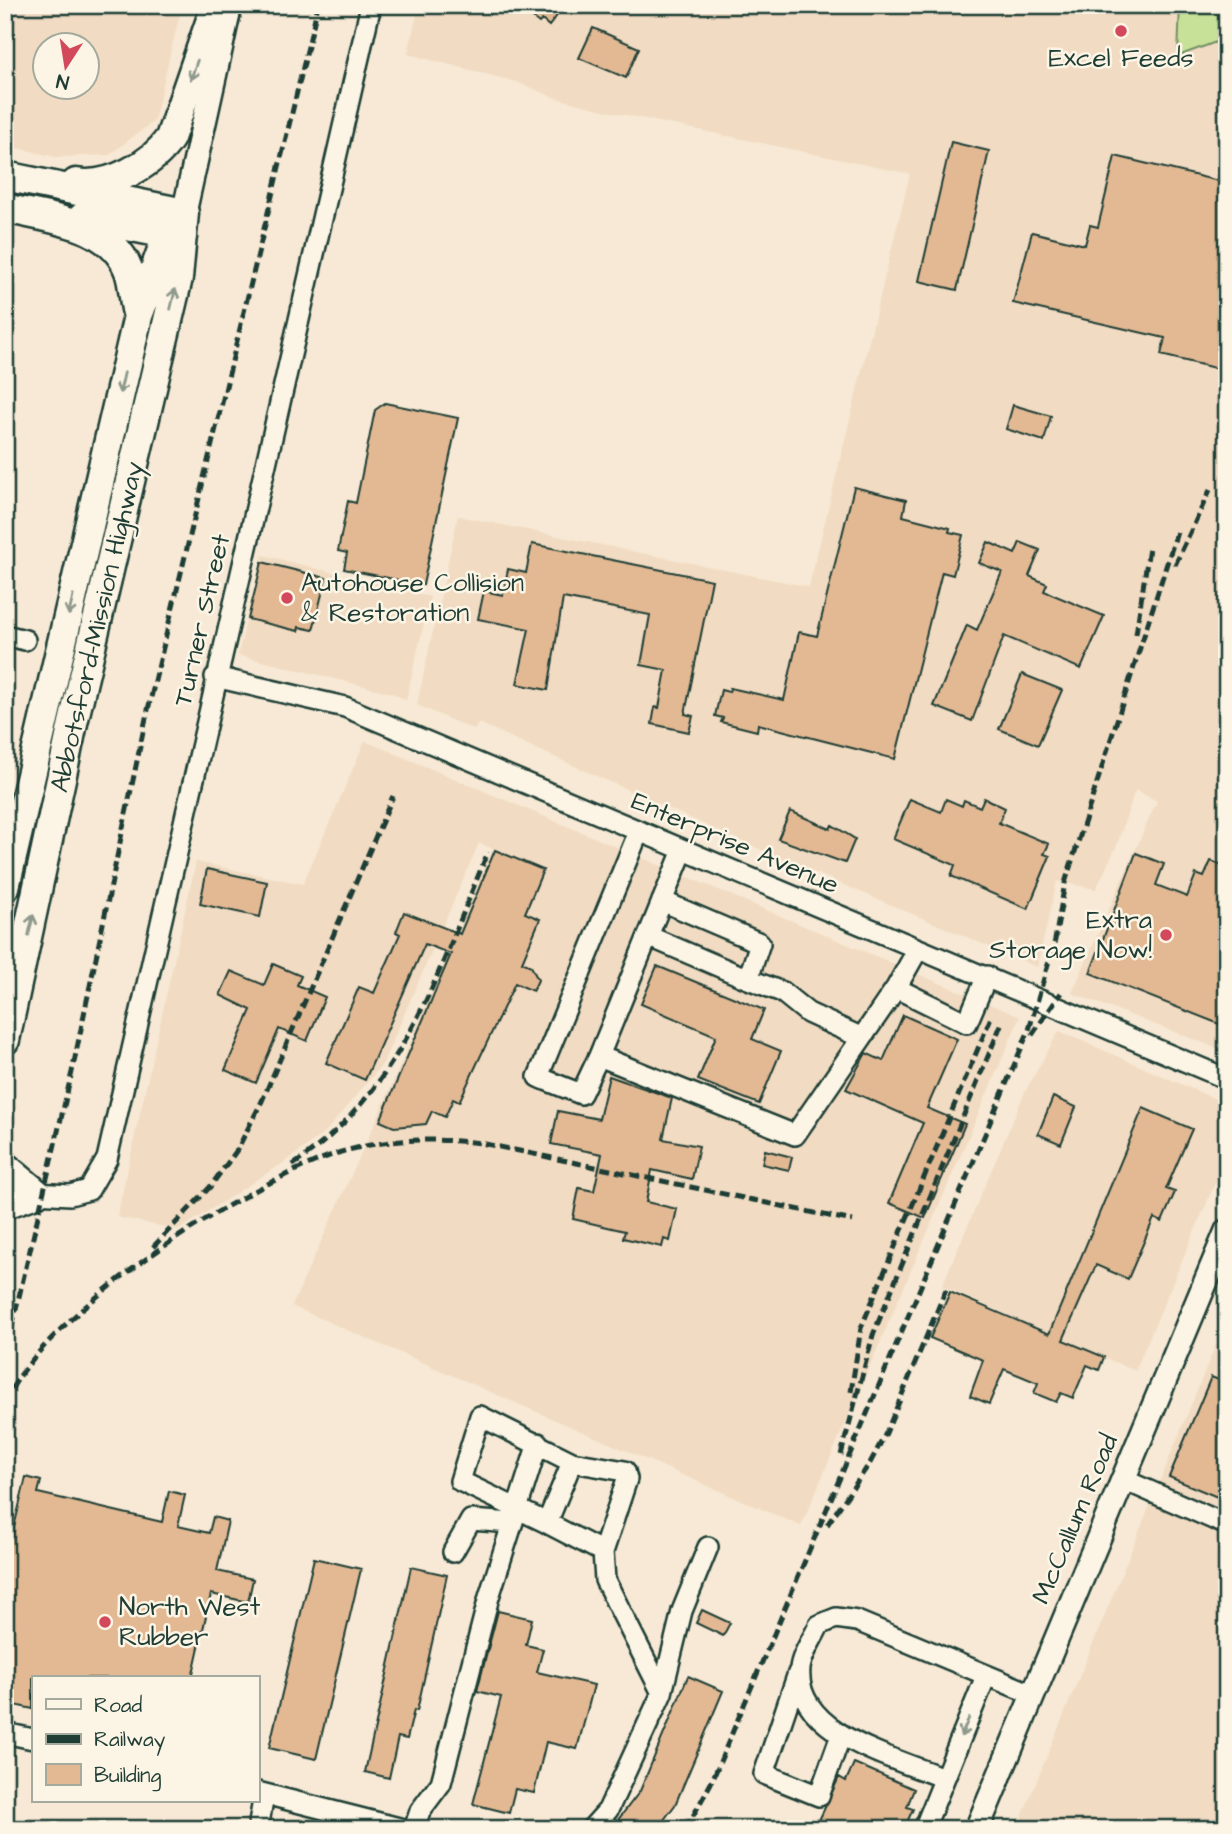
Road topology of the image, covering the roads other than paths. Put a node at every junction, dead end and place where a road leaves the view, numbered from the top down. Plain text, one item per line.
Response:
1 (216, 5) edge
2 (230, 5) edge
3 (371, 5) edge
4 (5, 170) edge
5 (5, 176) edge
6 (5, 201) edge
7 (5, 208) edge
8 (177, 224) junction
9 (138, 316) junction
10 (215, 677) junction
11 (639, 831) junction
12 (683, 850) junction
13 (5, 887) edge
14 (662, 901) junction
15 (648, 936) junction
16 (918, 949) junction
17 (987, 976) junction
18 (748, 979) junction
19 (896, 988) junction
20 (860, 1038) junction
21 (5, 1040) edge
22 (599, 1056) junction
23 (1227, 1079) edge
24 (5, 1167) edge
25 (36, 1193) junction
26 (5, 1204) edge
27 (1227, 1231) edge
28 (538, 1443) junction
29 (572, 1462) junction
30 (1122, 1479) junction
31 (514, 1516) junction
32 (547, 1523) junction
33 (1227, 1525) edge
34 (708, 1547) dead end
35 (453, 1552) dead end
36 (603, 1552) junction
37 (800, 1668) junction
38 (986, 1676) junction
39 (662, 1693) junction
40 (1031, 1694) junction
41 (5, 1733) edge
42 (841, 1735) junction
43 (32, 1739) edge
44 (943, 1778) junction
45 (261, 1793) edge
46 (258, 1829) edge
47 (403, 1829) edge
48 (414, 1829) edge
49 (591, 1829) edge
50 (924, 1829) edge
51 (977, 1829) edge

1 -> 4 highway
2 - 8 main road
3 - 10 street, Turner Street
5 - 8 highway
6 - 8 highway
7 - 9 highway
8 - 9 highway, Abbotsford-Mission Highway
21 -> 8 highway, Abbotsford-Mission Highway
9 -> 13 highway, Abbotsford-Mission Highway
10 - 11 street, Enterprise Avenue
10 - 25 street, Turner Street
11 - 12 street, Enterprise Avenue
11 - 22 street
12 - 14 street
12 - 16 street, Enterprise Avenue
14 - 15 street
14 - 18 street
15 - 18 street
15 - 22 street
16 - 17 street, Enterprise Avenue
16 - 19 street
17 - 19 street
17 - 23 street, Enterprise Avenue
18 - 20 street
19 - 20 street
20 - 22 street
24 - 25 highway
25 - 26 highway
27 - 30 main road, McCallum Road
28 - 29 street
28 - 31 street
28 - 31 street
29 - 32 street
29 - 36 street
30 - 33 street
30 - 40 main road, McCallum Road
31 - 32 street
31 - 35 street
31 - 48 street
32 - 36 street
34 - 39 street
36 - 39 street
37 - 38 street
37 - 42 street
37 - 42 street
38 - 40 street
38 -> 44 street
39 - 49 street
40 - 51 main road, McCallum Road
41 - 43 street
42 - 44 street
44 - 50 street
45 - 46 street
45 - 47 street

